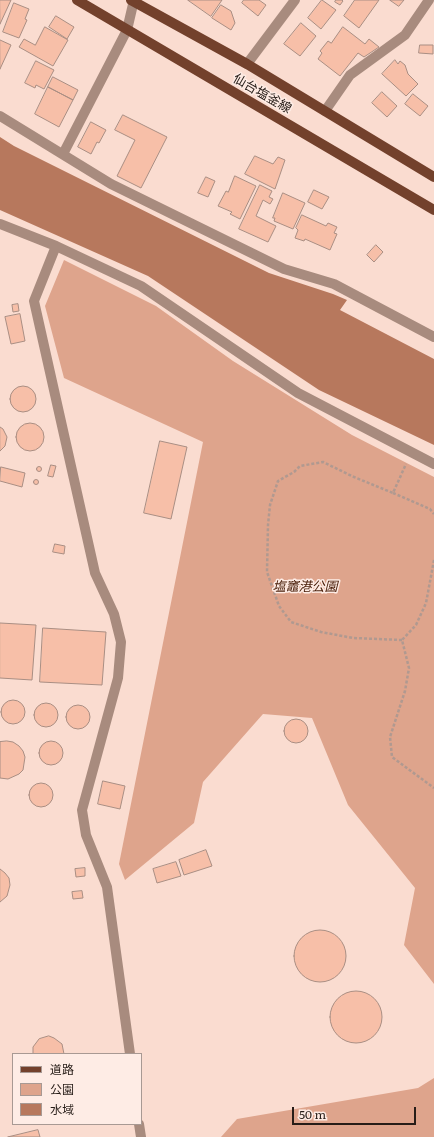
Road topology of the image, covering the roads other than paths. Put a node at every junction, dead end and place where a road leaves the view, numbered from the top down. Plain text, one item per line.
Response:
1 (76, 0) edge
2 (133, 0) edge
3 (295, 0) edge
4 (429, 0) edge
5 (127, 30) junction
6 (247, 64) junction
7 (326, 111) junction
8 (0, 116) edge
9 (63, 154) junction
10 (434, 177) edge
11 (434, 210) edge
12 (0, 224) edge
13 (56, 246) junction
14 (434, 337) edge
15 (434, 464) edge
16 (130, 1053) edge
17 (139, 1125) edge
18 (141, 1137) edge

1 - 5 main road, 仙台塩釜線
2 - 5 street
2 - 6 main road, 仙台塩釜線
3 - 6 street
4 - 7 street
5 - 9 street
5 - 11 main road, 仙台塩釜線
6 - 7 main road, 仙台塩釜線
7 - 10 main road, 仙台塩釜線
8 - 9 street
9 - 14 street
12 - 13 street
13 - 15 street
13 - 16 street
17 - 18 street

